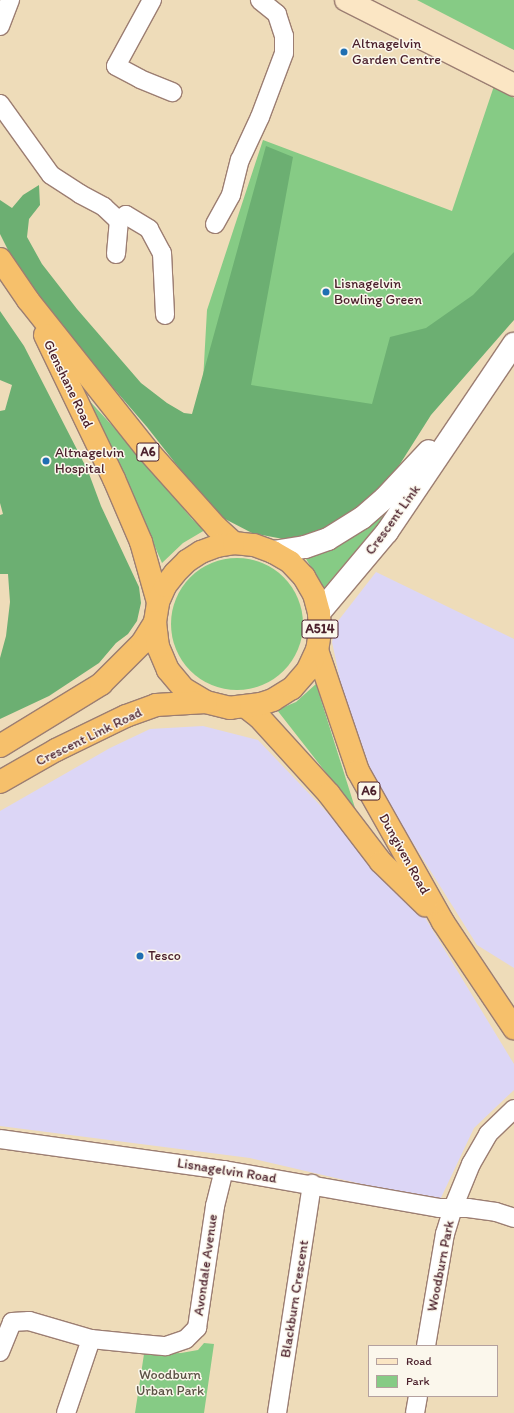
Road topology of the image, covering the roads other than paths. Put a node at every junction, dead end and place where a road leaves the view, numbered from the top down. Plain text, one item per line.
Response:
1 (10, 0) edge
2 (152, 0) edge
3 (260, 0) edge
4 (346, 0) edge
5 (0, 26) edge
6 (514, 85) edge
7 (172, 92) dead end
8 (0, 104) edge
9 (119, 221) junction
10 (215, 224) dead end
11 (116, 254) dead end
12 (0, 259) edge
13 (28, 300) junction
14 (165, 315) dead end
15 (514, 344) edge
16 (461, 422) junction
17 (234, 544) junction
18 (273, 552) junction
19 (157, 612) junction
20 (319, 613) junction
21 (317, 650) junction
22 (206, 702) junction
23 (246, 707) junction
24 (0, 746) edge
25 (0, 782) edge
26 (443, 922) junction
27 (514, 1028) edge
28 (514, 1109) edge
29 (0, 1139) edge
30 (224, 1170) junction
31 (312, 1184) junction
32 (453, 1208) junction
33 (514, 1218) edge
34 (91, 1338) junction
35 (426, 1345) edge
36 (0, 1352) edge
37 (418, 1397) edge
38 (66, 1413) edge
39 (277, 1413) edge
40 (415, 1413) edge

1 - 5 street
2 - 7 street
3 - 10 street
4 - 6 main road
8 - 9 street
9 - 11 street
9 - 14 street
12 - 13 highway, Glenshane Road / A6
13 - 17 highway, Glenshane Road / A6
13 - 19 highway, Glenshane Road / A6
15 - 16 street, Crescent Link
16 - 18 street, Crescent Link
16 - 20 street, Crescent Link
17 - 18 highway, A514
17 - 19 highway, A514
18 - 20 highway, A514
19 - 22 highway, A514
19 - 24 highway, A514
20 - 21 highway, A514
21 - 23 highway, A514
21 - 26 highway, Dungiven Road / A6
22 - 23 highway, A514
22 - 25 highway, Crescent Link Road / A514
23 - 26 highway, Dungiven Road / A6
26 - 27 highway, Dungiven Road / A6
28 - 32 street, Woodburn Park
29 - 30 street, Lisnagelvin Road
30 - 31 street, Lisnagelvin Road
30 - 34 street, Avondale Avenue
31 - 32 street, Lisnagelvin Road
31 - 39 street, Blackburn Crescent
32 - 33 street, Lisnagelvin Road
32 - 35 street, Woodburn Park
34 - 36 street, Avondale Avenue
34 - 38 street
37 - 40 street

